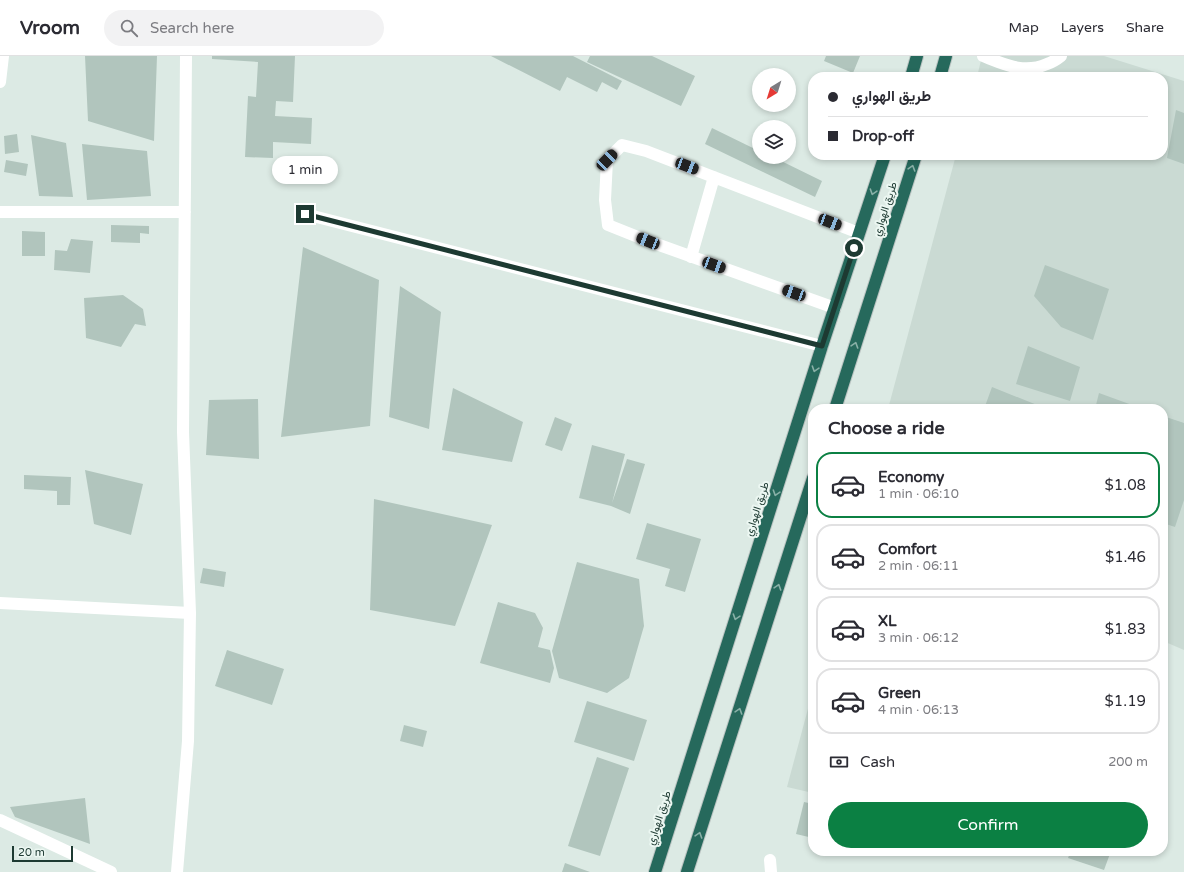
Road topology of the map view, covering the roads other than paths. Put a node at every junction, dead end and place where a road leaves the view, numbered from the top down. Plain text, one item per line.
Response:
1 (3, 56) edge
2 (186, 56) edge
3 (918, 56) edge
4 (946, 56) edge
5 (983, 56) edge
6 (1061, 56) edge
7 (913, 72) edge
8 (941, 72) edge
9 (0, 82) edge
10 (883, 160) edge
11 (914, 160) edge
12 (714, 177) junction
13 (0, 212) edge
14 (185, 212) junction
15 (305, 214) dead end
16 (860, 233) junction
17 (690, 256) junction
18 (835, 308) junction
19 (822, 346) junction
20 (837, 404) edge
21 (808, 494) edge
22 (0, 603) edge
23 (190, 614) junction
24 (0, 820) edge
25 (111, 872) edge
26 (177, 872) edge
27 (655, 872) edge
28 (687, 872) edge

1 - 9 street
2 - 14 street
3 - 7 highway
4 - 8 highway
5 - 6 street
10 -> 16 highway, طريق الهواري
20 -> 11 highway, طريق الهواري
12 - 16 street
12 - 17 street
12 - 17 street
13 - 14 street
14 - 23 street
15 - 19 street
16 - 18 highway, طريق الهواري
17 - 18 street
18 - 19 highway, طريق الهواري
19 -> 27 highway, طريق الهواري
28 -> 21 highway
22 - 23 street
23 - 26 street
24 - 25 street

